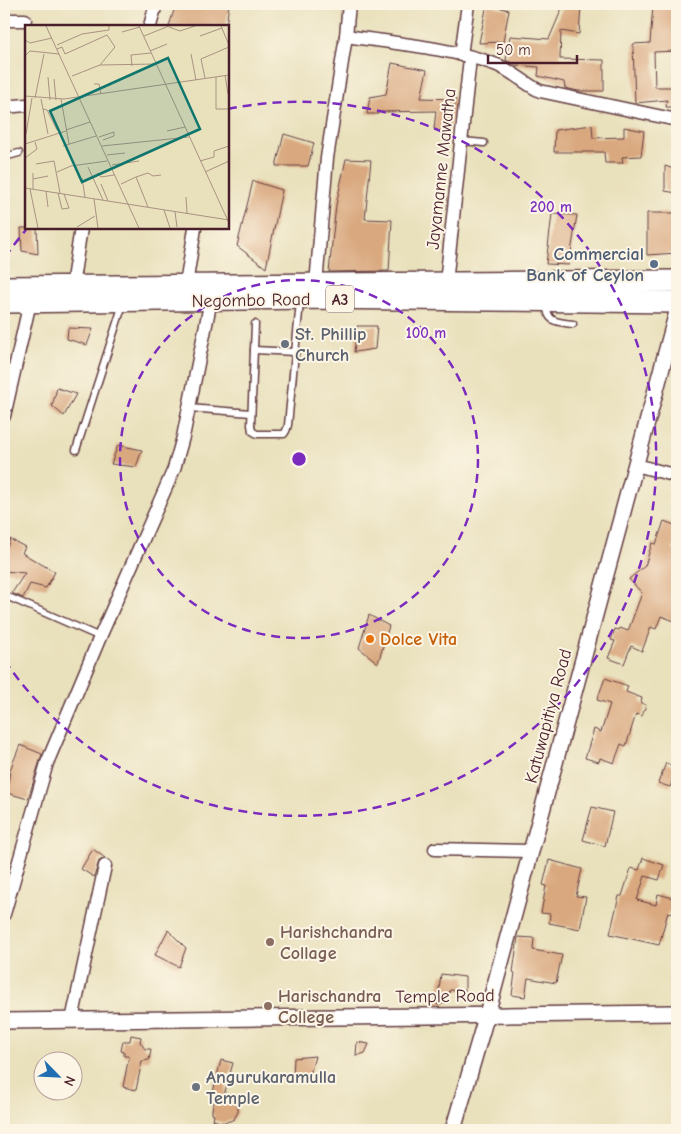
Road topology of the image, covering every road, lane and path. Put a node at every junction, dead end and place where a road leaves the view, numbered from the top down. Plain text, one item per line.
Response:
1 (156, 4) edge
2 (349, 4) edge
3 (468, 4) edge
4 (4, 20) edge
5 (26, 20) dead end
6 (150, 25) edge
7 (346, 36) junction
8 (466, 56) junction
9 (25, 106) edge
10 (4, 107) edge
11 (677, 120) edge
12 (462, 141) junction
13 (484, 143) dead end
14 (19, 153) dead end
15 (4, 157) edge
16 (81, 229) edge
17 (195, 229) edge
18 (677, 281) edge
19 (446, 283) junction
20 (316, 284) junction
21 (186, 285) junction
22 (72, 286) junction
23 (4, 287) edge
24 (212, 293) junction
25 (300, 299) junction
26 (547, 300) junction
27 (124, 301) junction
28 (4, 302) edge
29 (30, 302) junction
30 (677, 302) edge
31 (677, 312) edge
32 (255, 324) dead end
33 (573, 324) dead end
34 (254, 350) junction
35 (295, 352) junction
36 (189, 408) junction
37 (251, 413) junction
38 (4, 416) edge
39 (76, 450) dead end
40 (636, 465) junction
41 (677, 476) edge
42 (4, 595) edge
43 (100, 637) junction
44 (435, 849) dead end
45 (531, 851) junction
46 (105, 866) dead end
47 (4, 914) edge
48 (676, 1010) edge
49 (487, 1014) junction
50 (72, 1020) junction
51 (4, 1021) edge
52 (453, 1130) edge

1 - 6 street
2 - 7 street
3 - 8 street, Jayamanne Mawatha
4 - 5 street
7 - 8 street
7 - 20 street
8 - 11 street
8 - 12 street, Jayamanne Mawatha
9 - 10 street
12 - 13 lane
12 - 19 street, Jayamanne Mawatha
14 - 15 lane
16 - 22 street
17 - 21 street
18 - 19 highway, Negombo Road / A3
19 - 20 highway, Negombo Road / A3
20 - 24 highway, Negombo Road / A3
21 - 22 highway, Negombo Road / A3
21 - 24 highway, Negombo Road / A3
22 - 23 highway, Negombo Road / A3
24 - 25 highway, Negombo Road / A3
24 - 27 highway, Negombo Road / A3
24 - 36 street
25 - 26 highway, Negombo Road / A3
25 - 35 lane
26 - 30 highway, Negombo Road / A3
26 - 33 lane
27 - 29 highway, Negombo Road / A3
27 - 39 lane
28 - 29 highway, Negombo Road / A3
29 - 38 street
31 - 40 street, Katuwapitiya Road
32 - 34 lane
34 - 35 lane
34 - 37 lane
35 - 37 lane
36 - 37 lane
36 - 43 street
40 - 41 street
40 - 45 street, Katuwapitiya Road
42 - 43 lane
43 - 47 street
44 - 45 street
45 - 49 street, Katuwapitiya Road
46 - 50 street
48 - 49 street, Temple Road
49 - 50 street, Temple Road
49 - 52 street, Katuwapitiya Road
50 - 51 street, Temple Road

